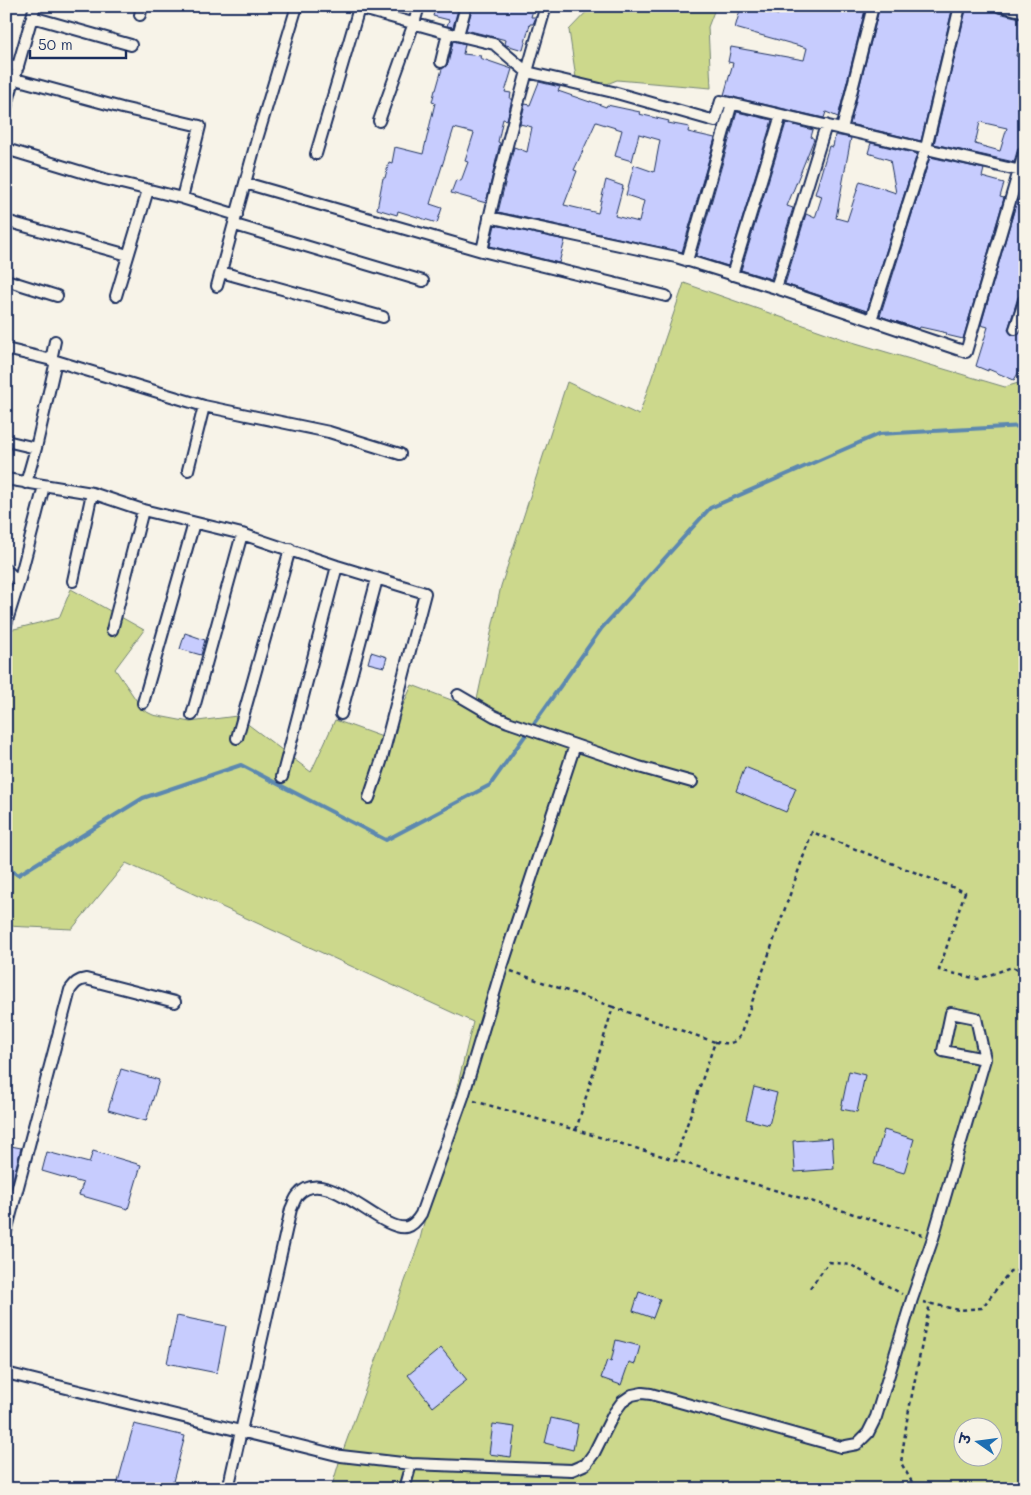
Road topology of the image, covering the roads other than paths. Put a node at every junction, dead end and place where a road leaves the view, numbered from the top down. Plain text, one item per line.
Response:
1 (35, 6) edge
2 (297, 6) edge
3 (419, 6) edge
4 (466, 6) edge
5 (546, 6) edge
6 (873, 6) edge
7 (960, 6) edge
8 (1000, 6) edge
9 (355, 7) edge
10 (1025, 12) edge
11 (32, 17) junction
12 (414, 23) junction
13 (453, 34) junction
14 (131, 44) dead end
15 (441, 62) dead end
16 (6, 64) edge
17 (18, 67) junction
18 (527, 72) junction
19 (15, 79) junction
20 (732, 103) junction
21 (6, 108) edge
22 (781, 115) junction
23 (380, 121) dead end
24 (826, 125) junction
25 (842, 129) junction
26 (926, 148) junction
27 (6, 149) edge
28 (1025, 150) edge
29 (316, 154) dead end
30 (1022, 171) edge
31 (245, 183) junction
32 (148, 190) junction
33 (182, 198) junction
34 (489, 217) junction
35 (236, 220) junction
36 (6, 222) edge
37 (482, 251) junction
38 (128, 255) junction
39 (687, 261) junction
40 (221, 272) junction
41 (732, 274) junction
42 (6, 280) edge
43 (423, 281) dead end
44 (217, 286) dead end
45 (776, 288) junction
46 (57, 296) dead end
47 (116, 296) dead end
48 (666, 296) dead end
49 (1025, 299) edge
50 (383, 317) dead end
51 (870, 320) junction
52 (1015, 329) dead end
53 (55, 341) dead end
54 (6, 348) edge
55 (53, 360) junction
56 (204, 406) junction
57 (6, 441) edge
58 (36, 448) junction
59 (400, 454) dead end
60 (188, 470) dead end
61 (6, 479) edge
62 (26, 483) junction
63 (44, 486) junction
64 (92, 493) junction
65 (143, 510) junction
66 (194, 523) junction
67 (242, 534) junction
68 (290, 549) junction
69 (337, 566) junction
70 (6, 570) edge
71 (377, 579) junction
72 (73, 581) dead end
73 (18, 582) junction
74 (6, 624) edge
75 (112, 630) dead end
76 (458, 695) dead end
77 (143, 703) dead end
78 (341, 714) dead end
79 (192, 715) dead end
80 (238, 738) dead end
81 (575, 746) junction
82 (282, 777) dead end
83 (692, 782) dead end
84 (369, 798) dead end
85 (175, 1002) dead end
86 (985, 1059) junction
87 (6, 1232) edge
88 (6, 1373) edge
89 (241, 1432) junction
90 (411, 1464) junction
91 (228, 1489) edge
92 (404, 1489) edge

1 - 11 street
2 - 31 street
3 - 12 street
4 - 13 street
5 - 18 street
6 - 25 street
7 - 26 street
8 - 10 street
9 - 12 street
9 - 29 street
11 - 14 street
11 - 17 street
12 - 13 street
12 - 23 street
13 - 15 street
13 - 18 street
16 - 17 street
17 - 19 street
18 - 20 street
18 - 34 street
19 - 21 street
19 - 33 street
20 - 22 street
20 - 39 street
22 - 24 street
22 - 41 street
24 - 25 street
24 - 45 street
25 - 26 street
26 - 30 street
26 - 51 street
27 - 32 street
28 - 30 street
30 - 51 street
31 - 35 street
31 - 37 street
32 - 33 street
32 - 38 street
33 - 35 street
34 - 37 street
34 - 39 street
35 - 40 street
35 - 43 street
36 - 38 street
37 - 48 street
38 - 47 street
39 - 41 street
40 - 44 street
40 - 50 street
41 - 45 street
42 - 46 street
45 - 51 street
49 - 52 street
53 - 55 street
54 - 55 street
55 - 56 street
55 - 58 street
56 - 59 street
56 - 60 street
57 - 58 street
58 - 62 street
61 - 62 street
62 - 63 street
63 - 64 street
63 - 73 street
64 - 65 street
64 - 72 street
65 - 66 street
65 - 75 street
66 - 67 street
66 - 77 street
67 - 68 street
67 - 79 street
68 - 69 street
68 - 80 street
69 - 71 street
69 - 82 street
70 - 73 street
71 - 78 street
71 - 84 street
73 - 74 street
76 - 81 street
81 - 83 street
81 - 89 street
85 - 87 street
86 - 86 street
86 - 90 street
88 - 89 street
89 - 90 street
89 - 91 street
90 - 92 street

